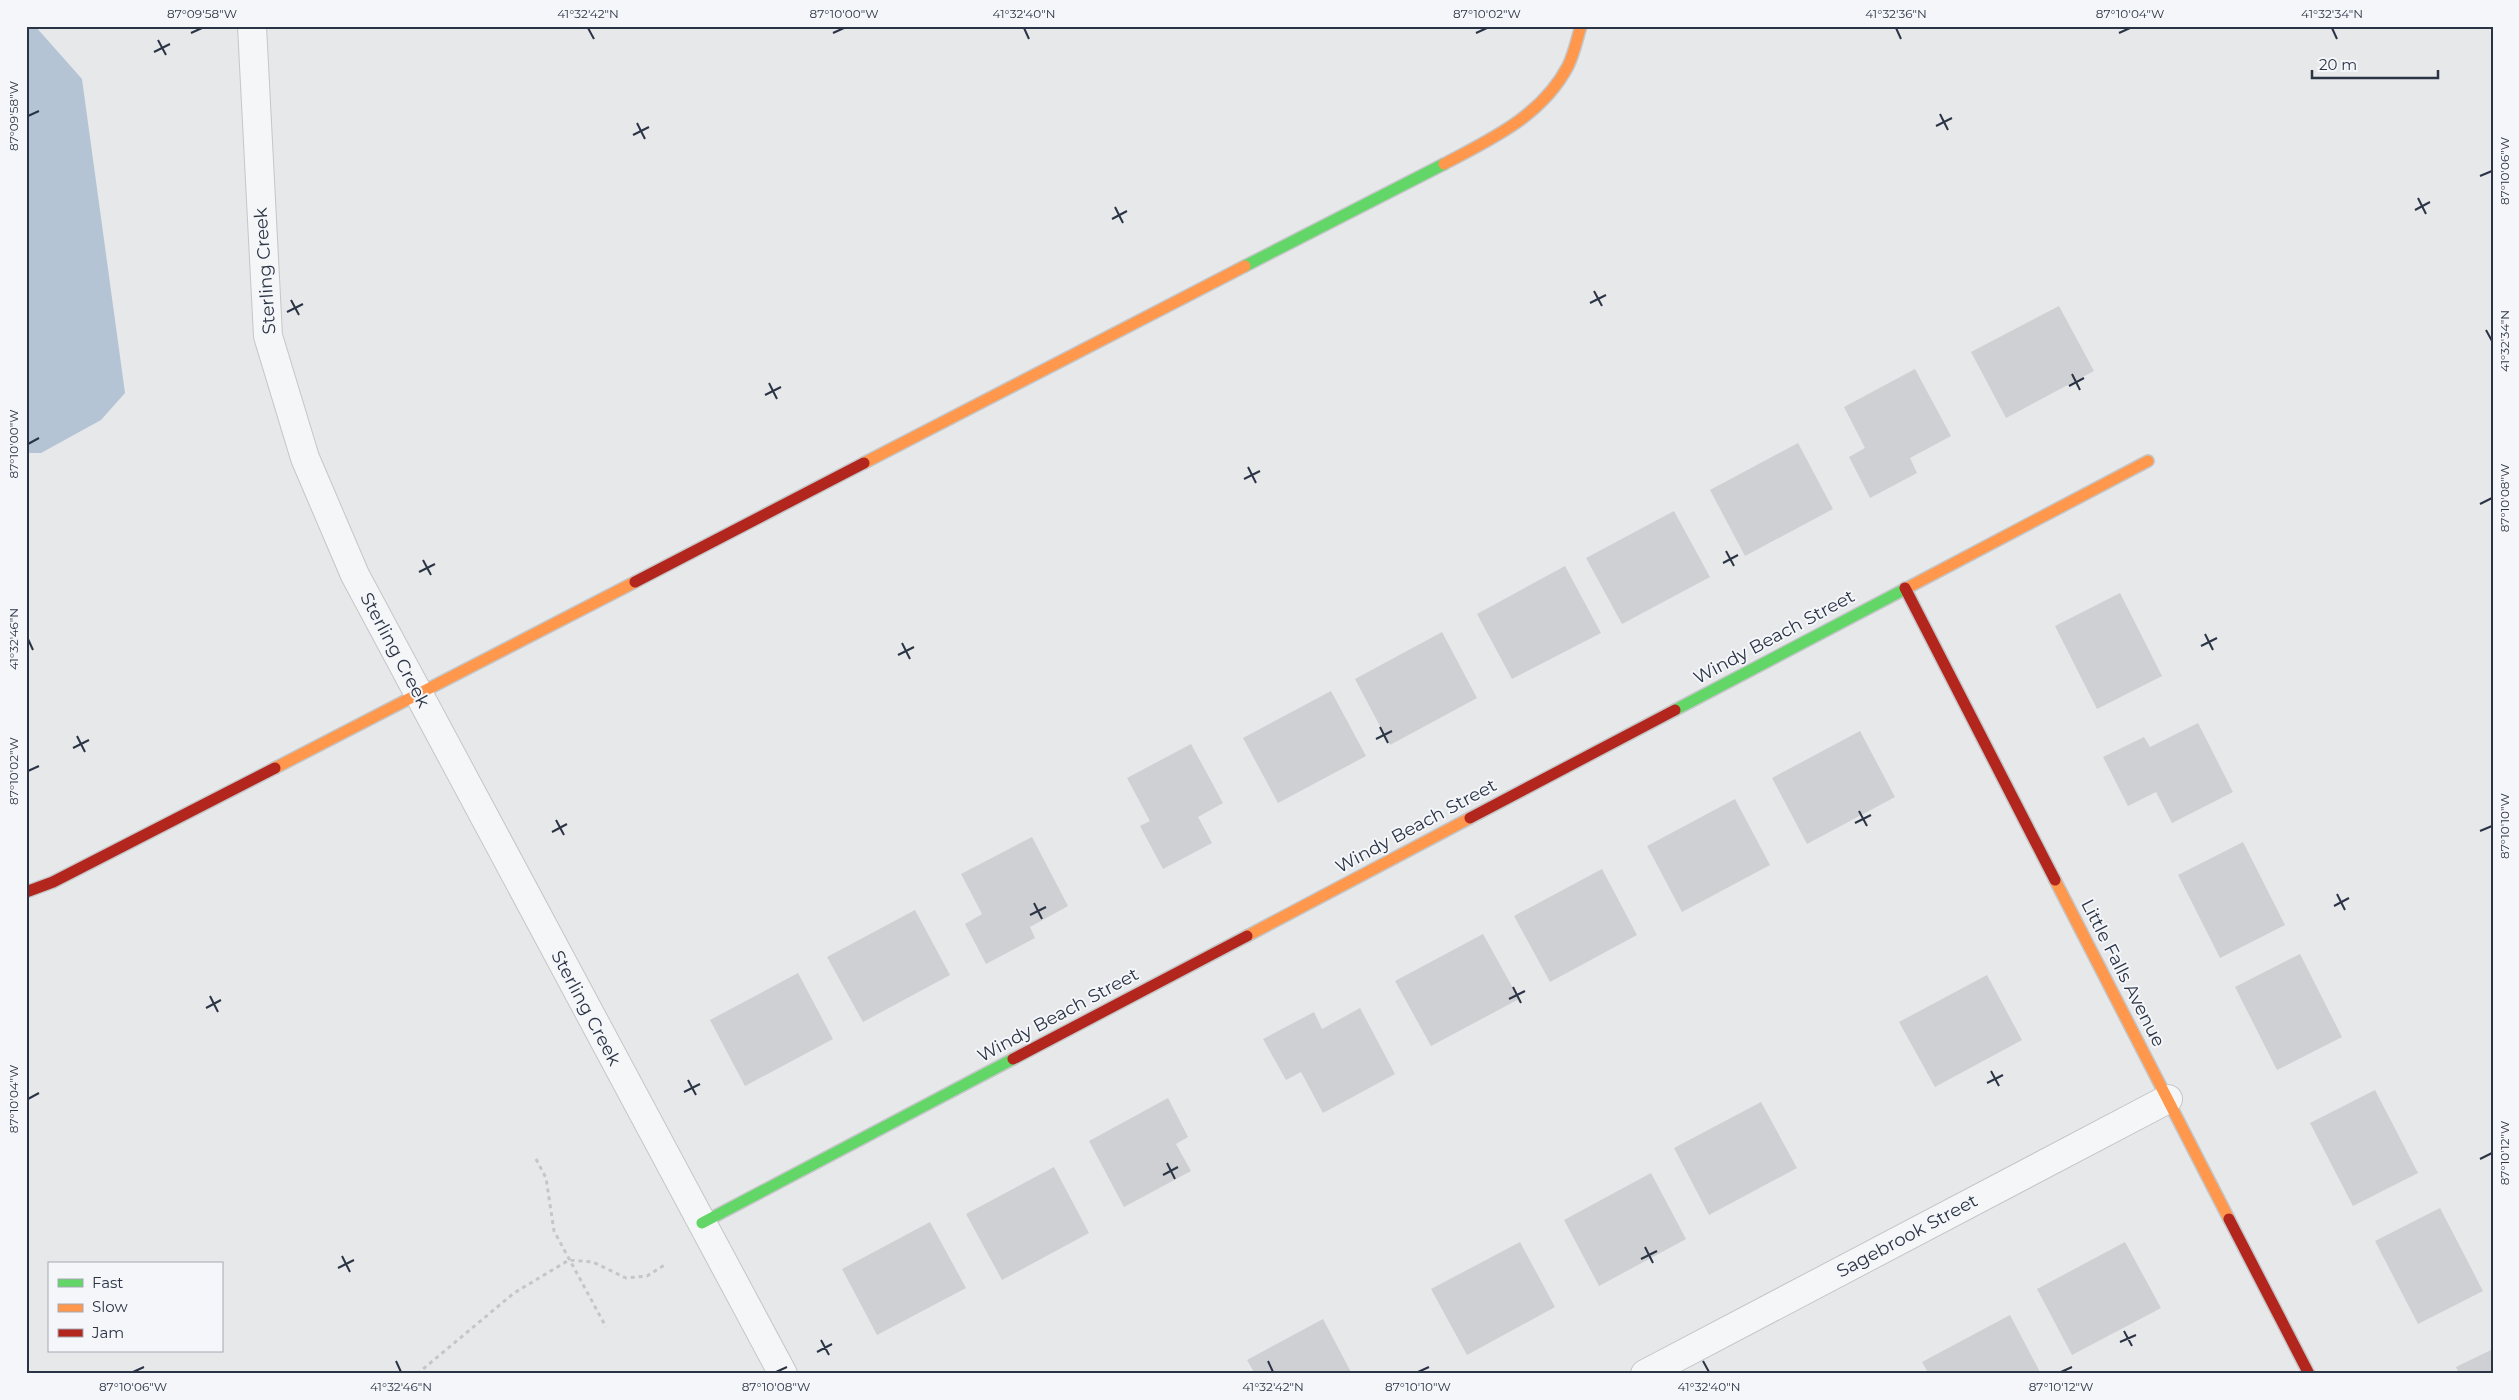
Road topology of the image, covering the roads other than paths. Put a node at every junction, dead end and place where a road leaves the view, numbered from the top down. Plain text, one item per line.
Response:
1 (1581, 26) edge
2 (255, 27) edge
3 (2148, 461) dead end
4 (1905, 588) junction
5 (419, 693) junction
6 (26, 892) edge
7 (2168, 1099) junction
8 (702, 1223) junction
9 (783, 1374) edge
10 (1645, 1374) edge
11 (2309, 1374) edge

1 - 5 street
2 - 5 street, Sterling Creek
3 - 4 street, Windy Beach Street
4 - 7 street, Little Falls Avenue
4 - 8 street, Windy Beach Street
5 - 6 street
5 - 8 street, Sterling Creek
7 - 10 street, Sagebrook Street
7 - 11 street, Little Falls Avenue
8 - 9 street, Sterling Creek

